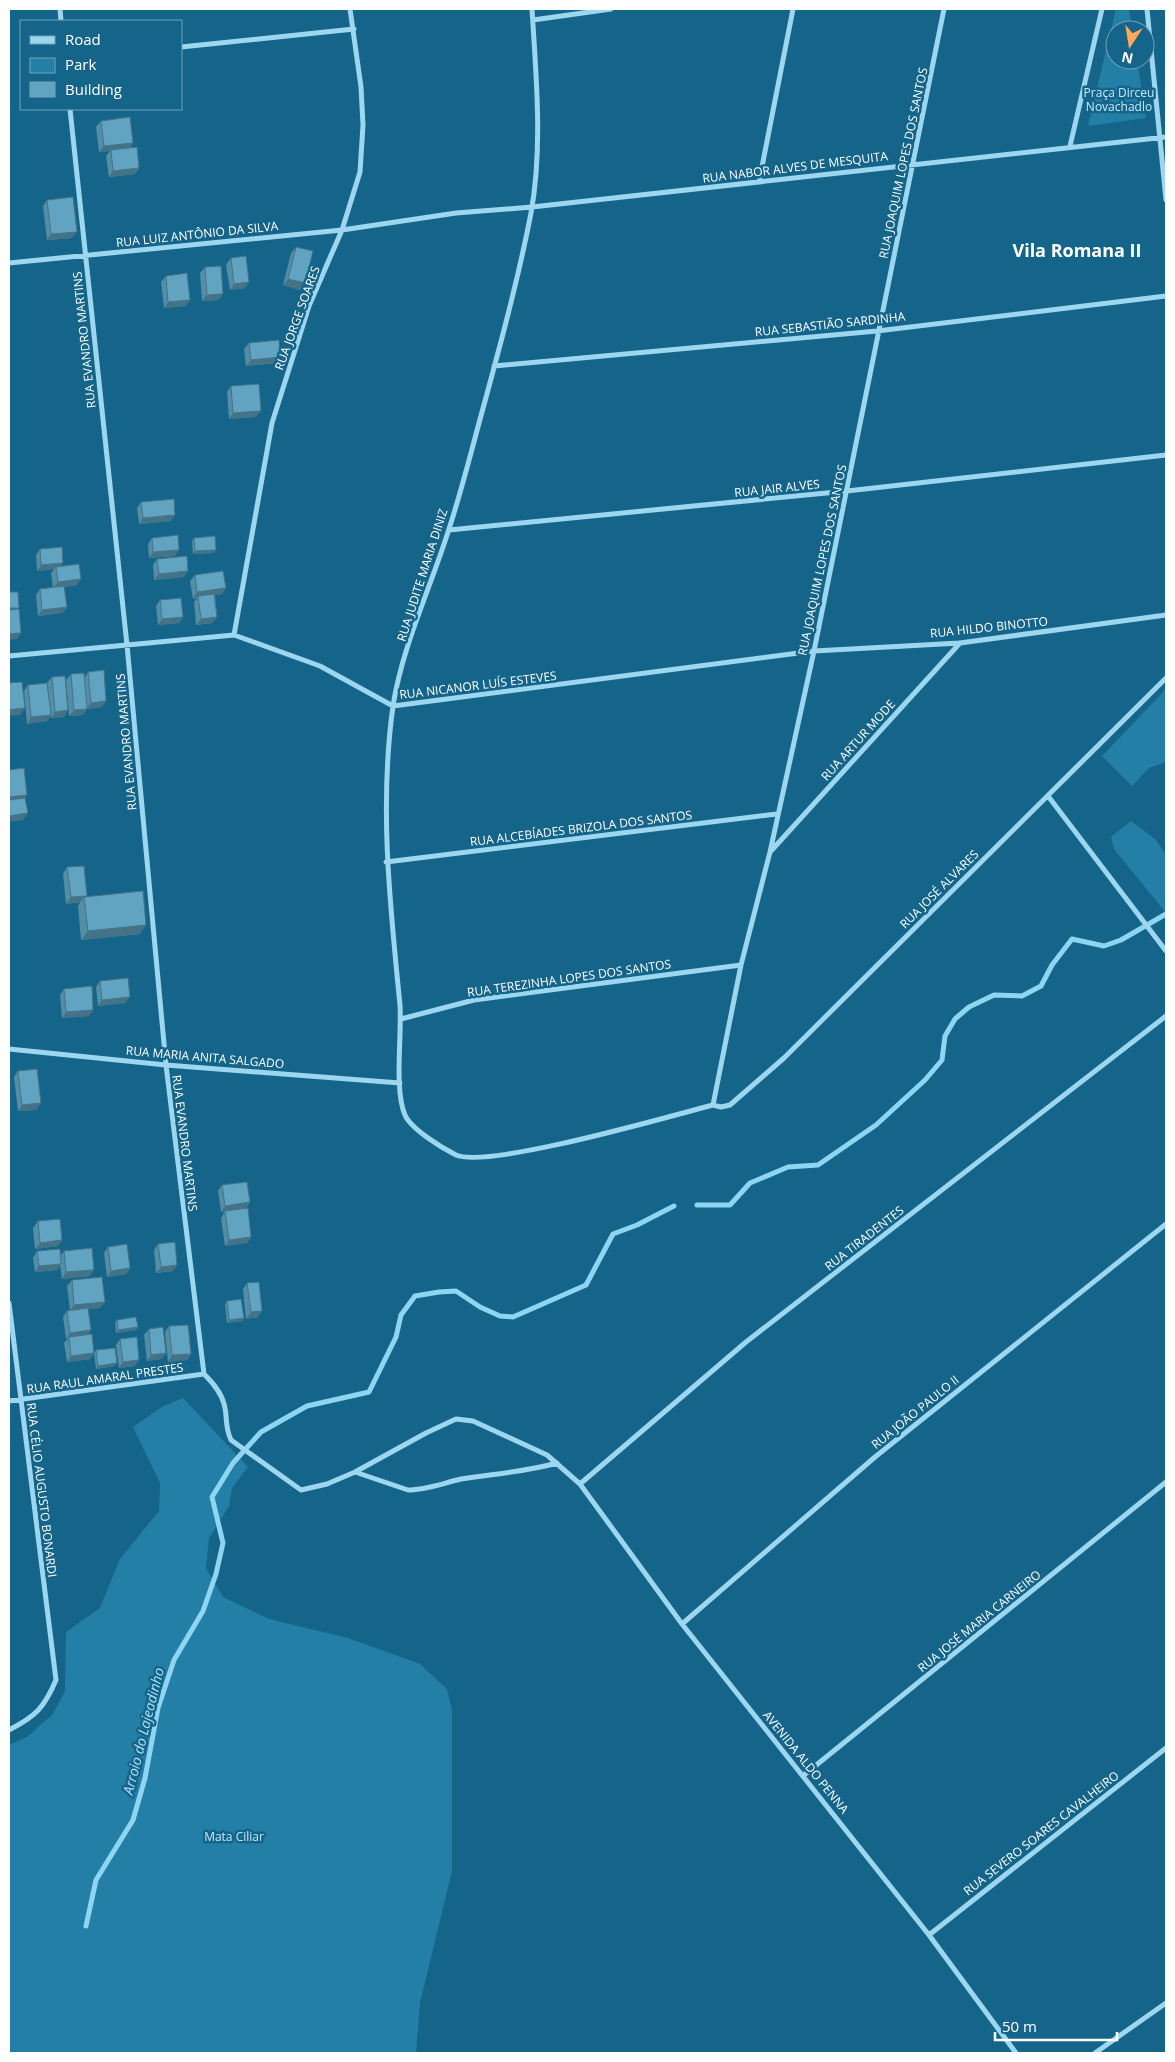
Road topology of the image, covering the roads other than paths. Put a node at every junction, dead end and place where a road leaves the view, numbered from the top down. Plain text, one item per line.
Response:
1 (350, 9) edge
2 (532, 9) edge
3 (611, 9) edge
4 (793, 9) edge
5 (944, 9) edge
6 (1102, 9) edge
7 (1147, 9) edge
8 (533, 20) junction
9 (354, 29) junction
10 (182, 47) edge
11 (70, 110) edge
12 (1166, 137) edge
13 (1159, 138) junction
14 (1070, 146) junction
15 (914, 164) junction
16 (759, 182) junction
17 (1166, 200) edge
18 (532, 207) junction
19 (386, 221) joint
20 (342, 230) junction
21 (85, 255) junction
22 (9, 263) edge
23 (1166, 296) edge
24 (878, 330) junction
25 (494, 366) junction
26 (1166, 455) edge
27 (847, 491) junction
28 (449, 530) junction
29 (1166, 615) edge
30 (234, 635) junction
31 (960, 643) junction
32 (127, 645) junction
33 (814, 651) junction
34 (9, 656) edge
35 (1166, 678) edge
36 (393, 706) junction
37 (1048, 796) junction
38 (777, 814) junction
39 (770, 852) junction
40 (386, 862) junction
41 (1166, 951) edge
42 (741, 965) junction
43 (1166, 1016) edge
44 (401, 1019) junction
45 (9, 1049) edge
46 (166, 1065) junction
47 (400, 1083) junction
48 (713, 1105) junction
49 (1166, 1224) edge
50 (9, 1303) edge
51 (204, 1374) junction
52 (20, 1400) junction
53 (9, 1401) edge
54 (557, 1464) junction
55 (356, 1472) junction
56 (1166, 1482) edge
57 (580, 1484) junction
58 (682, 1624) junction
59 (9, 1730) edge
60 (1166, 1748) edge
61 (804, 1775) junction
62 (929, 1935) junction
63 (1166, 2003) edge
64 (1016, 2053) edge
65 (1095, 2053) edge

1 - 9 street, RUA JORGE SOARES
2 - 8 street, RUA JUDITE MARIA DINIZ
3 - 8 street
4 - 16 street
5 - 15 street, RUA JOAQUIM LOPES DOS SANTOS
6 - 14 street
7 - 13 street
8 - 18 street, RUA JUDITE MARIA DINIZ
9 - 10 street
9 - 20 street, RUA JORGE SOARES
11 - 21 street, RUA EVANDRO MARTINS
12 - 13 street, RUA NABOR ALVES DE MESQUITA
13 - 14 street, RUA NABOR ALVES DE MESQUITA
13 - 17 street
14 - 15 street, RUA NABOR ALVES DE MESQUITA
15 - 16 street, RUA NABOR ALVES DE MESQUITA
15 - 24 street, RUA JOAQUIM LOPES DOS SANTOS
16 - 18 street, RUA NABOR ALVES DE MESQUITA
18 - 19 street, RUA NABOR ALVES DE MESQUITA
18 - 25 street, RUA JUDITE MARIA DINIZ
19 - 20 street, RUA LUIZ ANTÔNIO DA SILVA
20 - 21 street, RUA LUIZ ANTÔNIO DA SILVA
20 - 30 street, RUA JORGE SOARES
21 - 22 street, RUA LUIZ ANTÔNIO DA SILVA
21 - 32 street, RUA EVANDRO MARTINS
23 - 24 street, RUA SEBASTIÃO SARDINHA
24 - 25 street, RUA SEBASTIÃO SARDINHA
24 - 27 street, RUA JOAQUIM LOPES DOS SANTOS
25 - 28 street, RUA JUDITE MARIA DINIZ
26 - 27 street, RUA JAIR ALVES
27 - 28 street, RUA JAIR ALVES
27 - 33 street, RUA JOAQUIM LOPES DOS SANTOS
28 - 36 street, RUA JUDITE MARIA DINIZ
29 - 31 street, RUA HILDO BINOTTO
30 - 32 street, RUA NICANOR LUÍS ESTEVES
30 - 36 street, RUA NICANOR LUÍS ESTEVES
31 - 33 street, RUA HILDO BINOTTO
31 - 39 street, RUA ARTUR MODE
32 - 34 street, RUA NICANOR LUÍS ESTEVES
32 - 46 street, RUA EVANDRO MARTINS
33 - 36 street, RUA NICANOR LUÍS ESTEVES
33 - 38 street, RUA JOAQUIM LOPES DOS SANTOS
35 - 37 street, RUA JOSÉ ALVARES
36 - 40 street, RUA JUDITE MARIA DINIZ
37 - 41 street
37 - 48 street, RUA JOSÉ ALVARES
38 - 39 street, RUA JOAQUIM LOPES DOS SANTOS
38 - 40 street, RUA ALCEBÍADES BRIZOLA DOS SANTOS
39 - 42 street, RUA JOAQUIM LOPES DOS SANTOS
40 - 44 street, RUA JUDITE MARIA DINIZ
42 - 44 street, RUA TEREZINHA LOPES DOS SANTOS
42 - 48 street, RUA JOAQUIM LOPES DOS SANTOS
43 - 57 street, RUA TIRADENTES
44 - 47 street, RUA JUDITE MARIA DINIZ
45 - 46 street, RUA MARIA ANITA SALGADO
46 - 47 street, RUA MARIA ANITA SALGADO
46 - 51 street, RUA EVANDRO MARTINS
47 - 48 street, RUA JUDITE MARIA DINIZ
49 - 58 street, RUA JOÃO PAULO II
50 - 52 street, RUA CÉLIO AUGUSTO BONARDI
51 - 52 street, RUA RAUL AMARAL PRESTES
51 - 55 street, AVENIDA ALDO PENNA
52 - 53 street, RUA RAUL AMARAL PRESTES
52 - 59 street, RUA CÉLIO AUGUSTO BONARDI
54 - 55 street
54 - 55 street, AVENIDA ALDO PENNA
54 - 57 street, AVENIDA ALDO PENNA
56 - 61 street, RUA JOSÉ MARIA CARNEIRO
57 - 58 street, AVENIDA ALDO PENNA
58 - 61 street, AVENIDA ALDO PENNA
60 - 62 street, RUA SEVERO SOARES CAVALHEIRO
61 - 62 street, AVENIDA ALDO PENNA
62 - 64 street, AVENIDA ALDO PENNA
63 - 65 street

